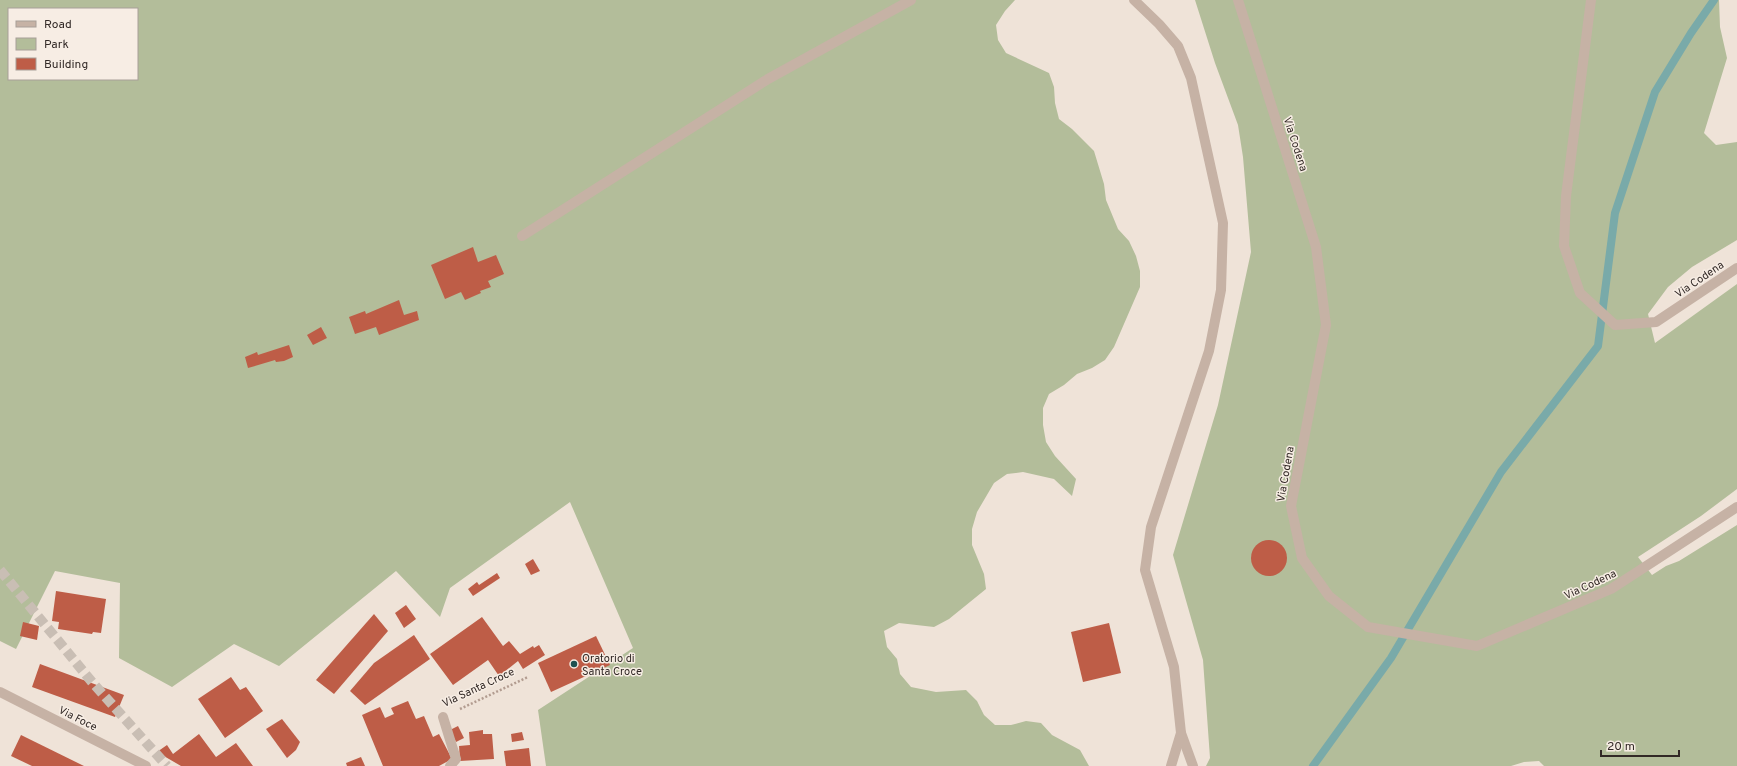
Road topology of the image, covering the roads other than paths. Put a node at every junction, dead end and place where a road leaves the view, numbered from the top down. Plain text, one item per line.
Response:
1 (911, 0) edge
2 (1134, 0) edge
3 (1238, 0) edge
4 (1591, 0) edge
5 (522, 236) dead end
6 (1737, 268) edge
7 (1737, 507) edge
8 (0, 692) edge
9 (443, 717) road end
10 (1181, 733) junction
11 (146, 766) edge
12 (450, 766) edge
13 (1171, 766) edge
14 (1193, 766) edge

1 - 5 street
2 - 10 street
3 - 7 street, Via Codena
4 - 6 street, Via Codena
8 - 11 street, Via Foce
9 - 12 street, Via Santa Croce
10 - 13 street
10 - 14 street

